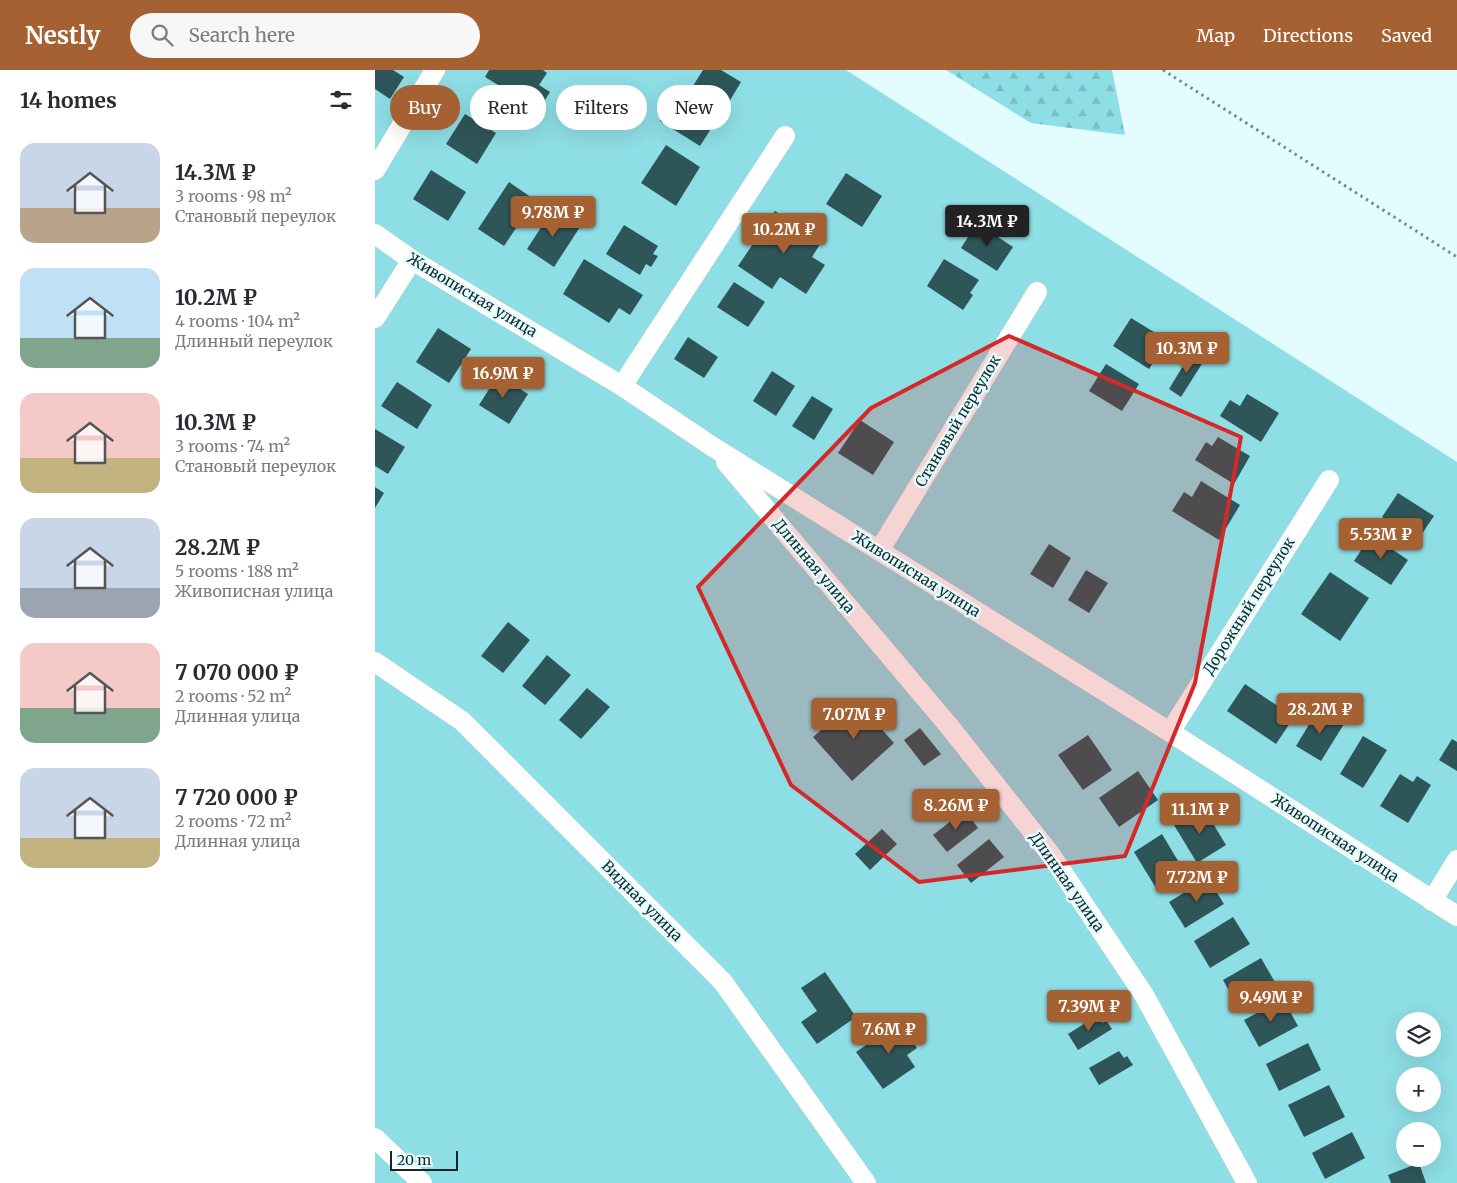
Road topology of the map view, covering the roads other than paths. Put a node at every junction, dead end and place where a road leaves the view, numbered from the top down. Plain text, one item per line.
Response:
1 (435, 70) edge
2 (785, 136) dead end
3 (375, 170) edge
4 (375, 234) edge
5 (412, 260) junction
6 (1037, 292) dead end
7 (375, 318) edge
8 (622, 386) junction
9 (713, 447) junction
10 (1329, 480) dead end
11 (879, 551) junction
12 (375, 662) edge
13 (1170, 732) junction
14 (1457, 860) edge
15 (1432, 900) junction
16 (1457, 916) edge
17 (375, 1138) edge
18 (422, 1183) edge
19 (866, 1183) edge
20 (1247, 1183) edge

1 - 3 street
2 - 8 street
4 - 5 street, Живописная улица
5 - 7 street
5 - 8 street, Живописная улица
6 - 11 street, Становый переулок
8 - 9 street, Живописная улица
9 - 11 street, Живописная улица
9 - 20 street, Длинная улица
10 - 13 street, Дорожный переулок
11 - 13 street, Живописная улица
12 - 19 street, Видная улица
13 - 15 street, Живописная улица
14 - 15 street
15 - 16 street, Живописная улица
17 - 18 street

